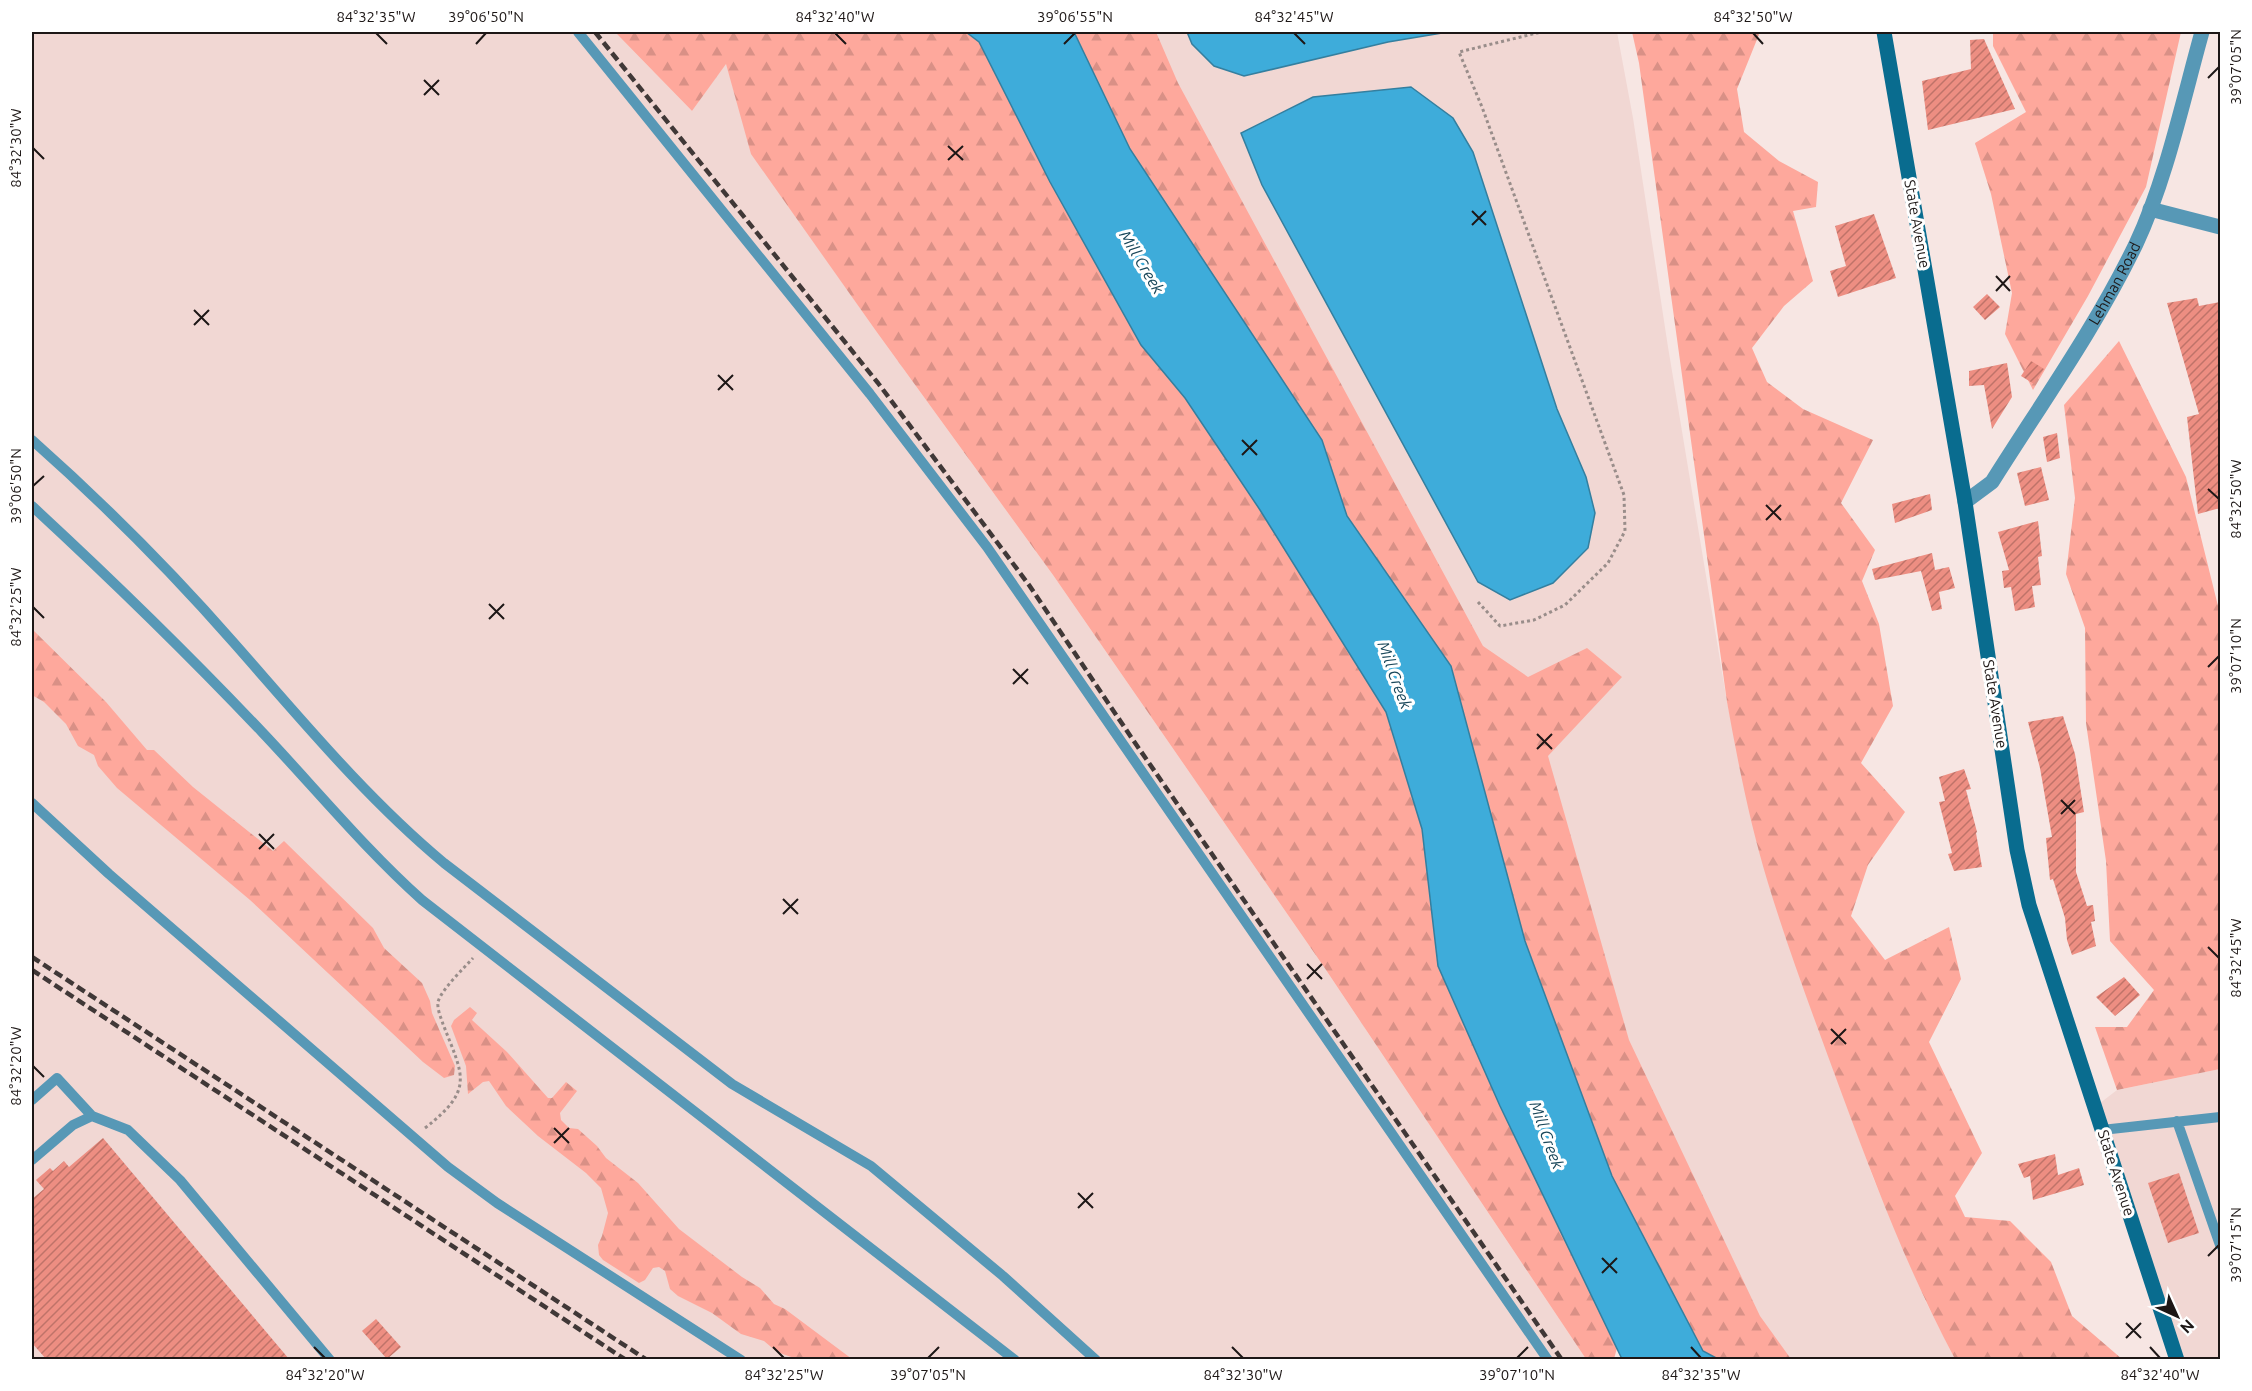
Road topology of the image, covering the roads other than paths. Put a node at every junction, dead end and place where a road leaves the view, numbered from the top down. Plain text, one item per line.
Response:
1 (578, 32) edge
2 (1884, 32) edge
3 (2202, 32) edge
4 (2150, 209) junction
5 (2220, 227) edge
6 (32, 440) edge
7 (1965, 502) junction
8 (32, 506) edge
9 (32, 803) edge
10 (32, 1100) edge
11 (92, 1116) junction
12 (2220, 1117) edge
13 (2177, 1121) junction
14 (2102, 1130) junction
15 (32, 1160) edge
16 (2220, 1245) edge
17 (330, 1359) edge
18 (741, 1359) edge
19 (1015, 1359) edge
20 (1096, 1359) edge
21 (1548, 1359) edge
22 (2177, 1359) edge

1 - 21 lane
2 - 7 main road, State Avenue
3 - 4 street, Lehman Road
4 - 5 street
4 - 7 street, Lehman Road
6 - 20 lane
7 - 14 main road, State Avenue
8 - 19 lane
9 - 18 lane
10 - 11 lane
11 - 15 lane
11 - 17 lane
12 - 13 lane
13 - 14 lane
13 - 16 lane
14 - 22 main road, State Avenue

